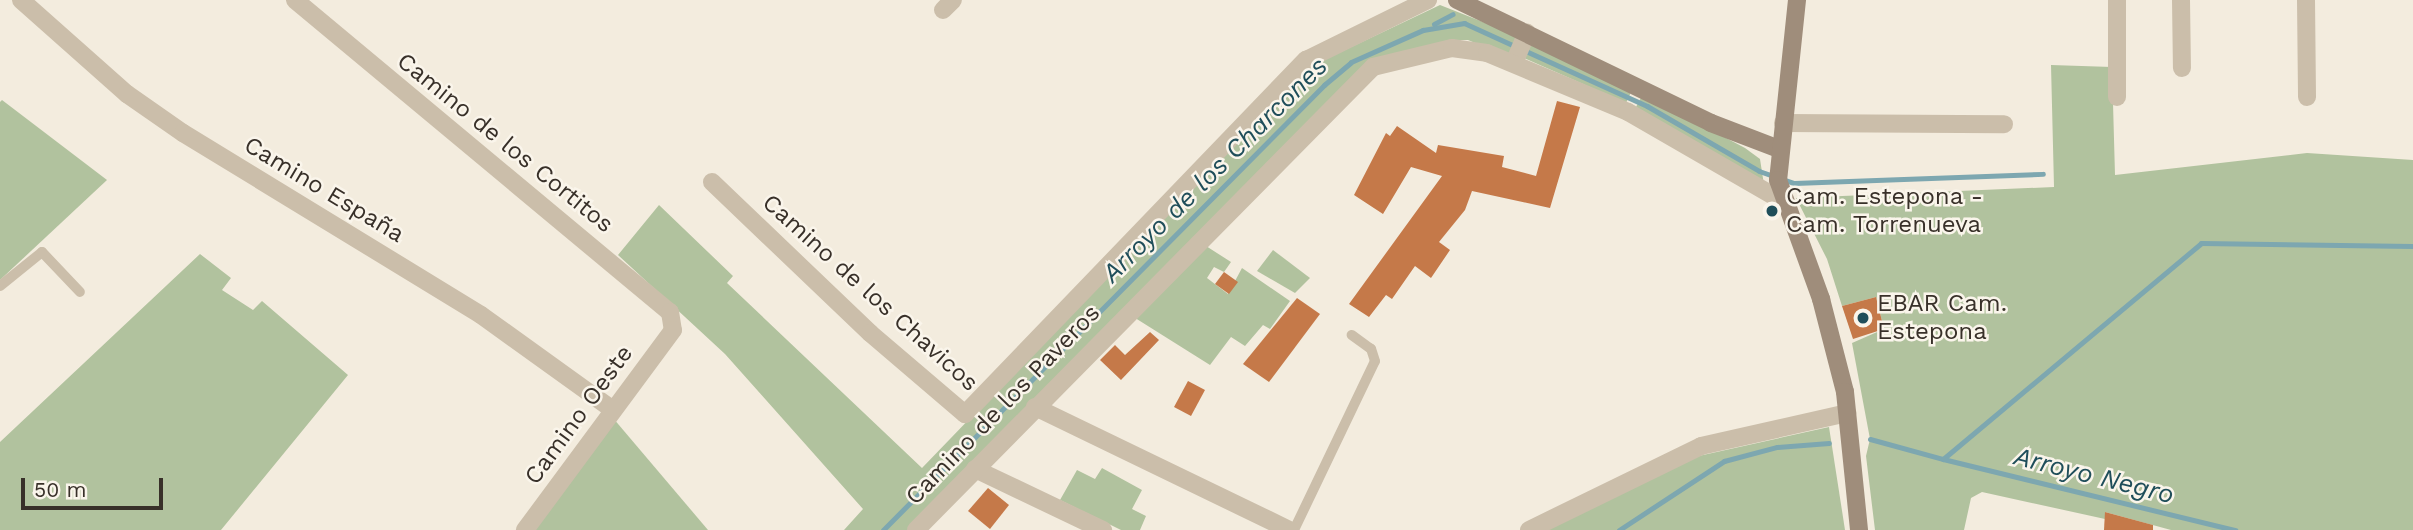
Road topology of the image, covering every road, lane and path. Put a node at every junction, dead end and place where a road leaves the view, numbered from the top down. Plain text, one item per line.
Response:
1 (21, 0) edge
2 (295, 0) edge
3 (1428, 0) edge
4 (1457, 0) edge
5 (1797, 0) edge
6 (2117, 0) edge
7 (2181, 0) edge
8 (2305, 0) edge
9 (1520, 48) junction
10 (2182, 68) dead end
11 (2117, 97) dead end
12 (2308, 97) dead end
13 (1634, 99) junction
14 (1783, 123) junction
15 (2004, 124) dead end
16 (1779, 149) junction
17 (712, 182) dead end
18 (1781, 196) junction
19 (0, 286) edge
20 (80, 292) dead end
21 (673, 330) joint
22 (1352, 335) dead end
23 (1035, 407) junction
24 (612, 409) junction
25 (1847, 413) junction
26 (975, 468) junction
27 (525, 530) edge
28 (916, 530) edge
29 (1103, 530) edge
30 (1289, 530) edge
31 (1294, 530) edge
32 (1529, 530) edge
33 (1858, 530) edge

1 - 24 street, Camino España
2 - 21 street, Camino de los Cortitos
3 - 17 street, Camino de los Chavicos
4 - 9 main road
5 - 14 main road
6 - 11 street
7 - 10 street
8 - 12 street
9 - 13 main road
9 - 13 street, Camino de los Paveros
9 - 23 street, Camino de los Paveros
13 - 16 main road
13 - 18 street, Camino de los Paveros
14 - 15 street
14 - 16 main road
16 - 18 main road
18 - 25 main road
19 - 20 lane
21 - 24 street, Camino Oeste
22 - 31 lane
23 - 26 street, Camino de los Paveros
23 - 30 street
24 - 27 street, Camino Oeste
25 - 32 street
25 - 33 main road
26 - 28 street, Camino de los Paveros
26 - 29 street

